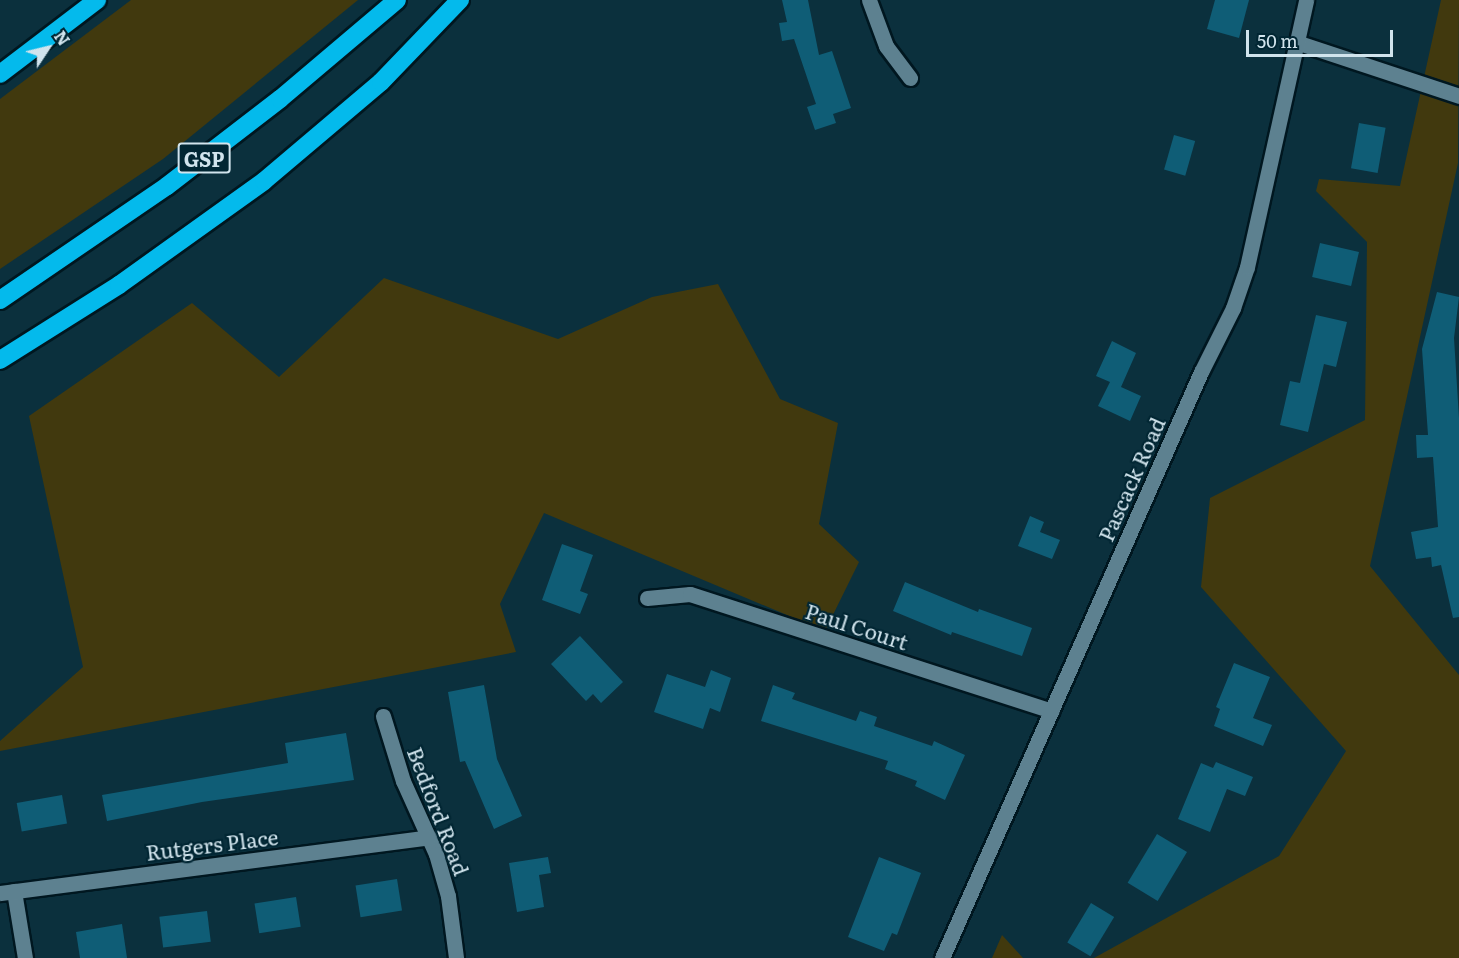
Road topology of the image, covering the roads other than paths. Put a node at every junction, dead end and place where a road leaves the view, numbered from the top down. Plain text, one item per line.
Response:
1 (97, 0) edge
2 (397, 0) edge
3 (460, 0) edge
4 (868, 0) edge
5 (1306, 0) edge
6 (1299, 43) junction
7 (0, 74) edge
8 (910, 78) dead end
9 (1459, 96) edge
10 (0, 300) edge
11 (16, 351) junction
12 (0, 360) edge
13 (0, 368) edge
14 (647, 598) dead end
15 (1052, 711) junction
16 (383, 716) dead end
17 (429, 837) junction
18 (7, 892) edge
19 (25, 958) edge
20 (456, 958) edge
21 (942, 958) edge

1 - 7 highway
2 - 10 highway, GSP
3 - 11 highway
4 - 8 street
5 - 6 street, Pascack Road
6 - 9 street
6 - 15 street, Pascack Road
11 - 12 highway
11 - 13 highway
14 - 15 street, Paul Court
15 - 21 street, Pascack Road
16 - 17 street, Bedford Road
17 - 18 street, Rutgers Place
17 - 20 street, Bedford Road
18 - 19 street

